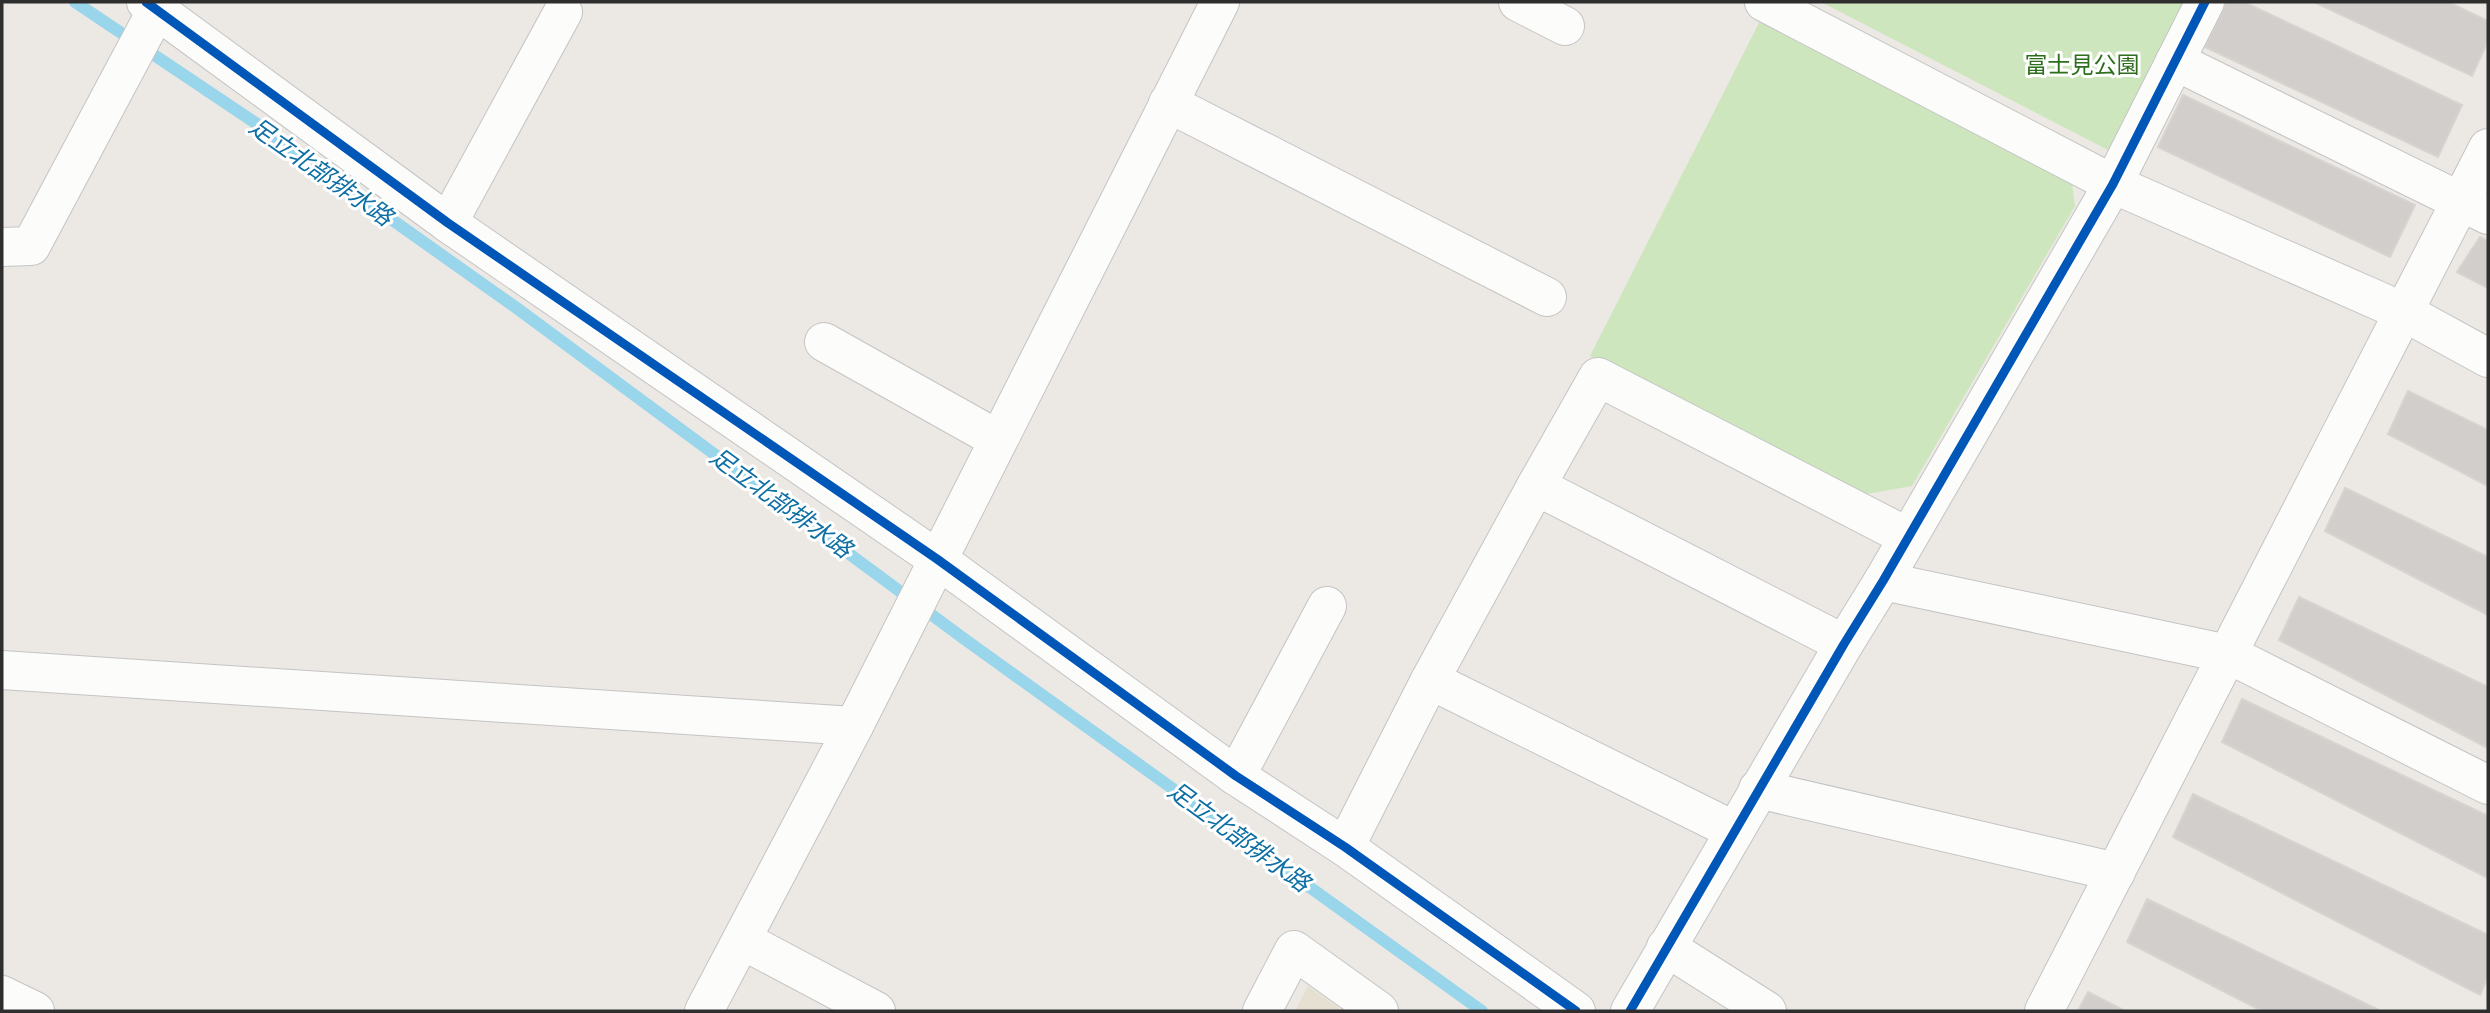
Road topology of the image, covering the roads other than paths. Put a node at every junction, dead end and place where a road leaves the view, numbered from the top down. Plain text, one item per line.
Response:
1 (1220, 2) edge
2 (1518, 2) edge
3 (1764, 2) edge
4 (2205, 2) edge
5 (155, 4) edge
6 (563, 12) dead end
7 (1565, 26) dead end
8 (2175, 61) junction
9 (1168, 103) junction
10 (2488, 148) edge
11 (2113, 184) junction
12 (2475, 208) edge
13 (448, 223) junction
14 (2, 247) edge
15 (1546, 298) dead end
16 (2404, 312) junction
17 (824, 342) dead end
18 (2488, 358) edge
19 (997, 439) junction
20 (1536, 486) junction
21 (1908, 537) junction
22 (937, 559) junction
23 (1883, 581) junction
24 (1327, 606) dead end
25 (1844, 644) junction
26 (2228, 654) junction
27 (2, 670) edge
28 (1430, 680) junction
29 (854, 726) junction
30 (1236, 776) junction
31 (2488, 785) edge
32 (1758, 789) junction
33 (1735, 831) junction
34 (1345, 847) junction
35 (2116, 872) junction
36 (742, 940) junction
37 (1666, 947) junction
38 (2, 995) edge
39 (35, 1011) edge
40 (704, 1011) edge
41 (876, 1011) edge
42 (1262, 1011) edge
43 (1379, 1011) edge
44 (1576, 1011) edge
45 (1630, 1011) edge
46 (1767, 1011) edge
47 (2044, 1011) edge

1 - 9 street
2 - 7 street
3 - 11 street
4 - 8 street
5 - 13 street
5 - 14 street
6 - 13 street
8 - 11 street
8 - 12 street
9 - 15 street
9 - 19 street
10 - 12 street
11 - 16 street
11 - 21 street
12 - 16 street
13 - 22 street
16 - 18 street
16 - 26 street
17 - 19 street
19 - 22 street
20 - 21 street
20 - 25 street
20 - 28 street
21 - 23 street
22 - 29 street
22 - 30 street
23 - 25 street
23 - 26 street
24 - 30 street
25 - 32 street
26 - 31 street
26 - 35 street
27 - 29 street
28 - 33 street
28 - 34 street
29 - 36 street
30 - 34 street
32 - 33 street
32 - 35 street
33 - 37 street
34 - 44 street
35 - 47 street
36 - 40 street
36 - 41 street
37 - 45 street
37 - 46 street
38 - 39 street
42 - 43 street

